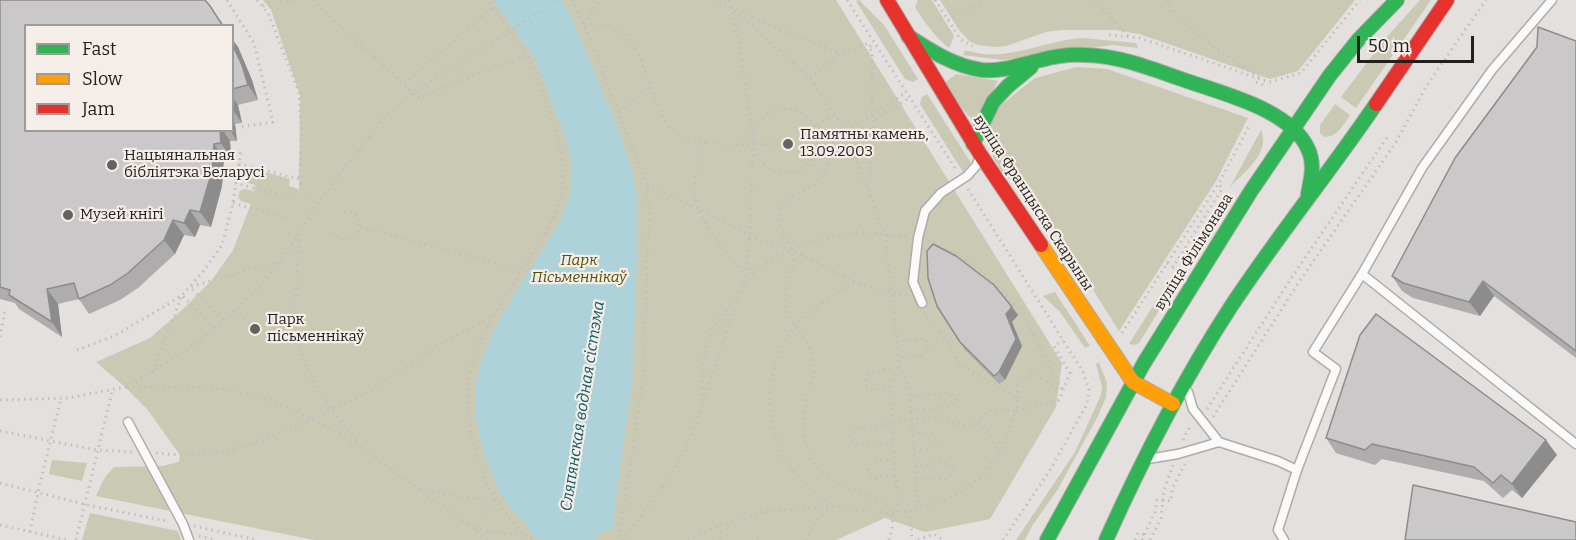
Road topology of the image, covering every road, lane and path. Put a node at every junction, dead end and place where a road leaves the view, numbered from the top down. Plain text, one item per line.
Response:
1 (227, 0) edge
2 (257, 0) edge
3 (273, 0) edge
4 (281, 0) edge
5 (299, 0) edge
6 (312, 0) edge
7 (488, 0) edge
8 (557, 0) edge
9 (572, 0) edge
10 (600, 0) edge
11 (714, 0) edge
12 (729, 0) edge
13 (848, 0) edge
14 (854, 0) edge
15 (934, 0) edge
16 (986, 0) edge
17 (1094, 0) edge
18 (1167, 0) edge
19 (1360, 0) edge
20 (1397, 0) edge
21 (1448, 0) edge
22 (1486, 0) edge
23 (1552, 0) edge
24 (892, 2) edge
25 (263, 6) junction
26 (493, 7) junction
27 (731, 7) junction
28 (584, 24) junction
29 (908, 36) junction
30 (1128, 36) dead end
31 (875, 44) dead end
32 (869, 48) junction
33 (840, 53) junction
34 (527, 55) junction
35 (1040, 59) junction
36 (810, 78) junction
37 (404, 84) junction
38 (649, 87) junction
39 (906, 92) dead end
40 (413, 93) junction
41 (909, 98) dead end
42 (619, 112) junction
43 (835, 114) junction
44 (872, 114) junction
45 (875, 119) junction
46 (1252, 121) dead end
47 (240, 127) dead end
48 (816, 127) junction
49 (1293, 129) junction
50 (844, 131) junction
51 (1388, 136) dead end
52 (792, 141) junction
53 (706, 142) junction
54 (753, 144) junction
55 (782, 144) junction
56 (977, 149) junction
57 (241, 150) dead end
58 (239, 164) junction
59 (967, 176) junction
60 (997, 178) junction
61 (299, 179) junction
62 (235, 183) junction
63 (1219, 183) junction
64 (647, 186) junction
65 (868, 189) junction
66 (294, 199) dead end
67 (1305, 200) junction
68 (309, 202) dead end
69 (233, 203) junction
70 (698, 208) junction
71 (340, 211) dead end
72 (291, 219) dead end
73 (361, 227) junction
74 (333, 232) dead end
75 (299, 234) junction
76 (750, 236) junction
77 (792, 250) junction
78 (279, 262) junction
79 (1167, 263) junction
80 (521, 270) junction
81 (1362, 274) junction
82 (745, 275) junction
83 (854, 282) junction
84 (190, 287) junction
85 (891, 294) junction
86 (182, 295) junction
87 (736, 302) junction
88 (922, 303) junction
89 (5, 310) dead end
90 (235, 310) junction
91 (494, 315) junction
92 (223, 320) junction
93 (796, 325) junction
94 (214, 327) junction
95 (254, 327) dead end
96 (1121, 334) dead end
97 (0, 337) edge
98 (1063, 340) dead end
99 (897, 342) junction
100 (77, 350) dead end
101 (898, 357) junction
102 (1077, 362) dead end
103 (900, 367) junction
104 (153, 372) junction
105 (1187, 378) junction
106 (1133, 382) junction
107 (113, 387) junction
108 (125, 387) junction
109 (890, 388) junction
110 (1063, 391) junction
111 (910, 396) junction
112 (61, 398) junction
113 (1018, 398) junction
114 (703, 399) junction
115 (0, 400) edge
116 (1173, 404) junction
117 (331, 410) junction
118 (911, 410) junction
119 (1016, 411) junction
120 (1198, 417) junction
121 (316, 418) junction
122 (913, 421) junction
123 (128, 422) dead end
124 (979, 422) junction
125 (892, 424) junction
126 (1205, 425) junction
127 (0, 431) edge
128 (913, 434) junction
129 (50, 441) junction
130 (893, 441) junction
131 (1220, 442) junction
132 (1576, 444) edge
133 (362, 448) junction
134 (97, 450) junction
135 (914, 450) junction
136 (1192, 451) junction
137 (146, 453) junction
138 (998, 453) junction
139 (1178, 454) junction
140 (894, 459) junction
141 (1144, 459) junction
142 (915, 466) junction
143 (1298, 470) junction
144 (895, 475) junction
145 (916, 480) junction
146 (0, 483) edge
147 (417, 488) junction
148 (38, 492) junction
149 (495, 500) junction
150 (1162, 501) junction
151 (84, 504) junction
152 (833, 506) junction
153 (918, 507) junction
154 (910, 511) junction
155 (891, 512) junction
156 (898, 512) junction
157 (183, 524) junction
158 (0, 525) edge
159 (194, 526) junction
160 (718, 526) junction
161 (474, 529) junction
162 (30, 532) junction
163 (1144, 535) junction
164 (526, 537) junction
165 (67, 540) edge
166 (76, 540) edge
167 (189, 540) edge
168 (215, 540) edge
169 (257, 540) edge
170 (488, 540) edge
171 (535, 540) edge
172 (621, 540) edge
173 (688, 540) edge
174 (720, 540) edge
175 (806, 540) edge
176 (890, 540) edge
177 (912, 540) edge
178 (918, 540) edge
179 (944, 540) edge
180 (1003, 540) edge
181 (1047, 540) edge
182 (1106, 540) edge
183 (1135, 540) edge
184 (1142, 540) edge
185 (1150, 540) edge
186 (1284, 540) edge

1 - 47 path
2 - 25 path
3 - 25 path
4 - 5 path
6 - 37 path
7 - 26 path
8 - 40 path, bridge
9 - 28 path
10 - 28 path
11 - 27 path
12 - 27 path
13 - 14 path
15 - 16 path
17 - 30 path
18 - 19 path
20 - 49 main road, вуліца Філімонава
21 - 67 main road
22 - 126 path
23 - 81 lane
24 - 29 main road, вуліца Францыска Скарыны
25 - 61 path
26 - 34 path
26 - 37 path
27 - 33 path
27 - 36 path
27 - 54 path
28 - 38 path
28 - 42 path
29 - 35 main road
29 - 56 main road, вуліца Францыска Скарыны
31 - 32 path
32 - 33 path
32 - 44 path
33 - 36 path
34 - 40 path
34 - 80 path
35 - 49 main road
35 - 56 main road
36 - 43 path
37 - 40 path
38 - 42 path
38 - 53 path
39 - 44 path
40 - 75 path
41 - 45 path
42 - 64 path
43 - 48 path
43 - 50 path
44 - 45 path
44 - 50 path
45 - 65 path
46 - 63 path
48 - 52 path
48 - 54 path
48 - 54 path
49 - 67 main road
49 - 106 main road, вуліца Філімонава
50 - 65 path
50 - 77 path
51 - 120 path
52 - 55 path
52 - 55 path
53 - 54 path
53 - 70 path
54 - 55 path
54 - 76 path
56 - 59 lane
56 - 60 main road, вуліца Францыска Скарыны
57 - 58 path
58 - 61 path
58 - 62 path
59 - 60 lane
59 - 88 lane
60 - 106 main road, вуліца Францыска Скарыны
61 - 68 path
62 - 66 path
62 - 69 path
63 - 79 path
63 - 79 path
64 - 70 path
64 - 172 path
65 - 85 path
67 - 105 main road
69 - 72 path
69 - 84 path
70 - 76 path
70 - 82 path
71 - 73 path
73 - 74 path
73 - 80 path
75 - 78 path
75 - 117 path
76 - 77 path
76 - 82 path
77 - 83 path
77 - 93 path
78 - 84 path
78 - 90 path
79 - 96 path
80 - 91 path
81 - 132 lane
81 - 143 lane
82 - 87 path
83 - 85 path
83 - 93 path
84 - 86 path
84 - 92 path
85 - 88 path
85 - 99 path
86 - 94 path
86 - 100 path
86 - 104 path
87 - 114 path
87 - 114 path
88 - 113 path
89 - 97 path
90 - 92 path
90 - 95 path
91 - 117 path
91 - 149 path
92 - 94 path
93 - 152 path
93 - 155 path
94 - 104 path
98 - 110 path
99 - 101 path
99 - 101 path
101 - 103 path
102 - 180 path
103 - 109 path
103 - 109 path
103 - 111 path
104 - 108 path
105 - 116 main road
105 - 120 lane
106 - 116 main road, вуліца Францыска Скарыны
106 - 181 main road, вуліца Філімонава
107 - 108 path
107 - 112 path
107 - 134 path
108 - 121 path
109 - 125 path
110 - 113 path
110 - 119 path
111 - 118 path
111 - 118 path
112 - 115 path
112 - 129 path
113 - 119 path
114 - 172 path
116 - 141 main road
117 - 121 path
117 - 133 path
118 - 122 path
119 - 124 path
119 - 138 path
120 - 126 lane
120 - 139 path
121 - 133 path
121 - 137 path
122 - 124 path
122 - 125 path
122 - 128 path
123 - 137 lane
124 - 138 path
125 - 130 path
125 - 130 path
126 - 131 lane
127 - 129 path
128 - 135 path
128 - 135 path
129 - 134 path
129 - 148 path
130 - 140 path
131 - 136 lane
131 - 143 lane
133 - 147 path
134 - 137 path
134 - 151 path
135 - 142 path
136 - 139 lane
136 - 150 path
137 - 157 lane
138 - 153 path
139 - 141 lane
139 - 150 path
140 - 144 path
140 - 144 path
141 - 182 main road
142 - 145 path
142 - 145 path
143 - 186 lane
144 - 156 path
145 - 153 path
146 - 148 path
147 - 149 path
147 - 161 path
148 - 151 path
148 - 162 path
149 - 161 path
149 - 164 path
150 - 163 path
150 - 185 path
151 - 157 path
151 - 166 path
152 - 155 path
152 - 160 path
152 - 175 path
153 - 154 path
154 - 156 path
154 - 177 path
155 - 156 path
155 - 176 path
157 - 159 path
157 - 167 lane
158 - 162 path
159 - 168 path
159 - 169 path
160 - 173 path
160 - 174 path
161 - 164 path
161 - 170 path
162 - 165 path
163 - 183 path
163 - 184 path
164 - 171 path
178 - 179 path

